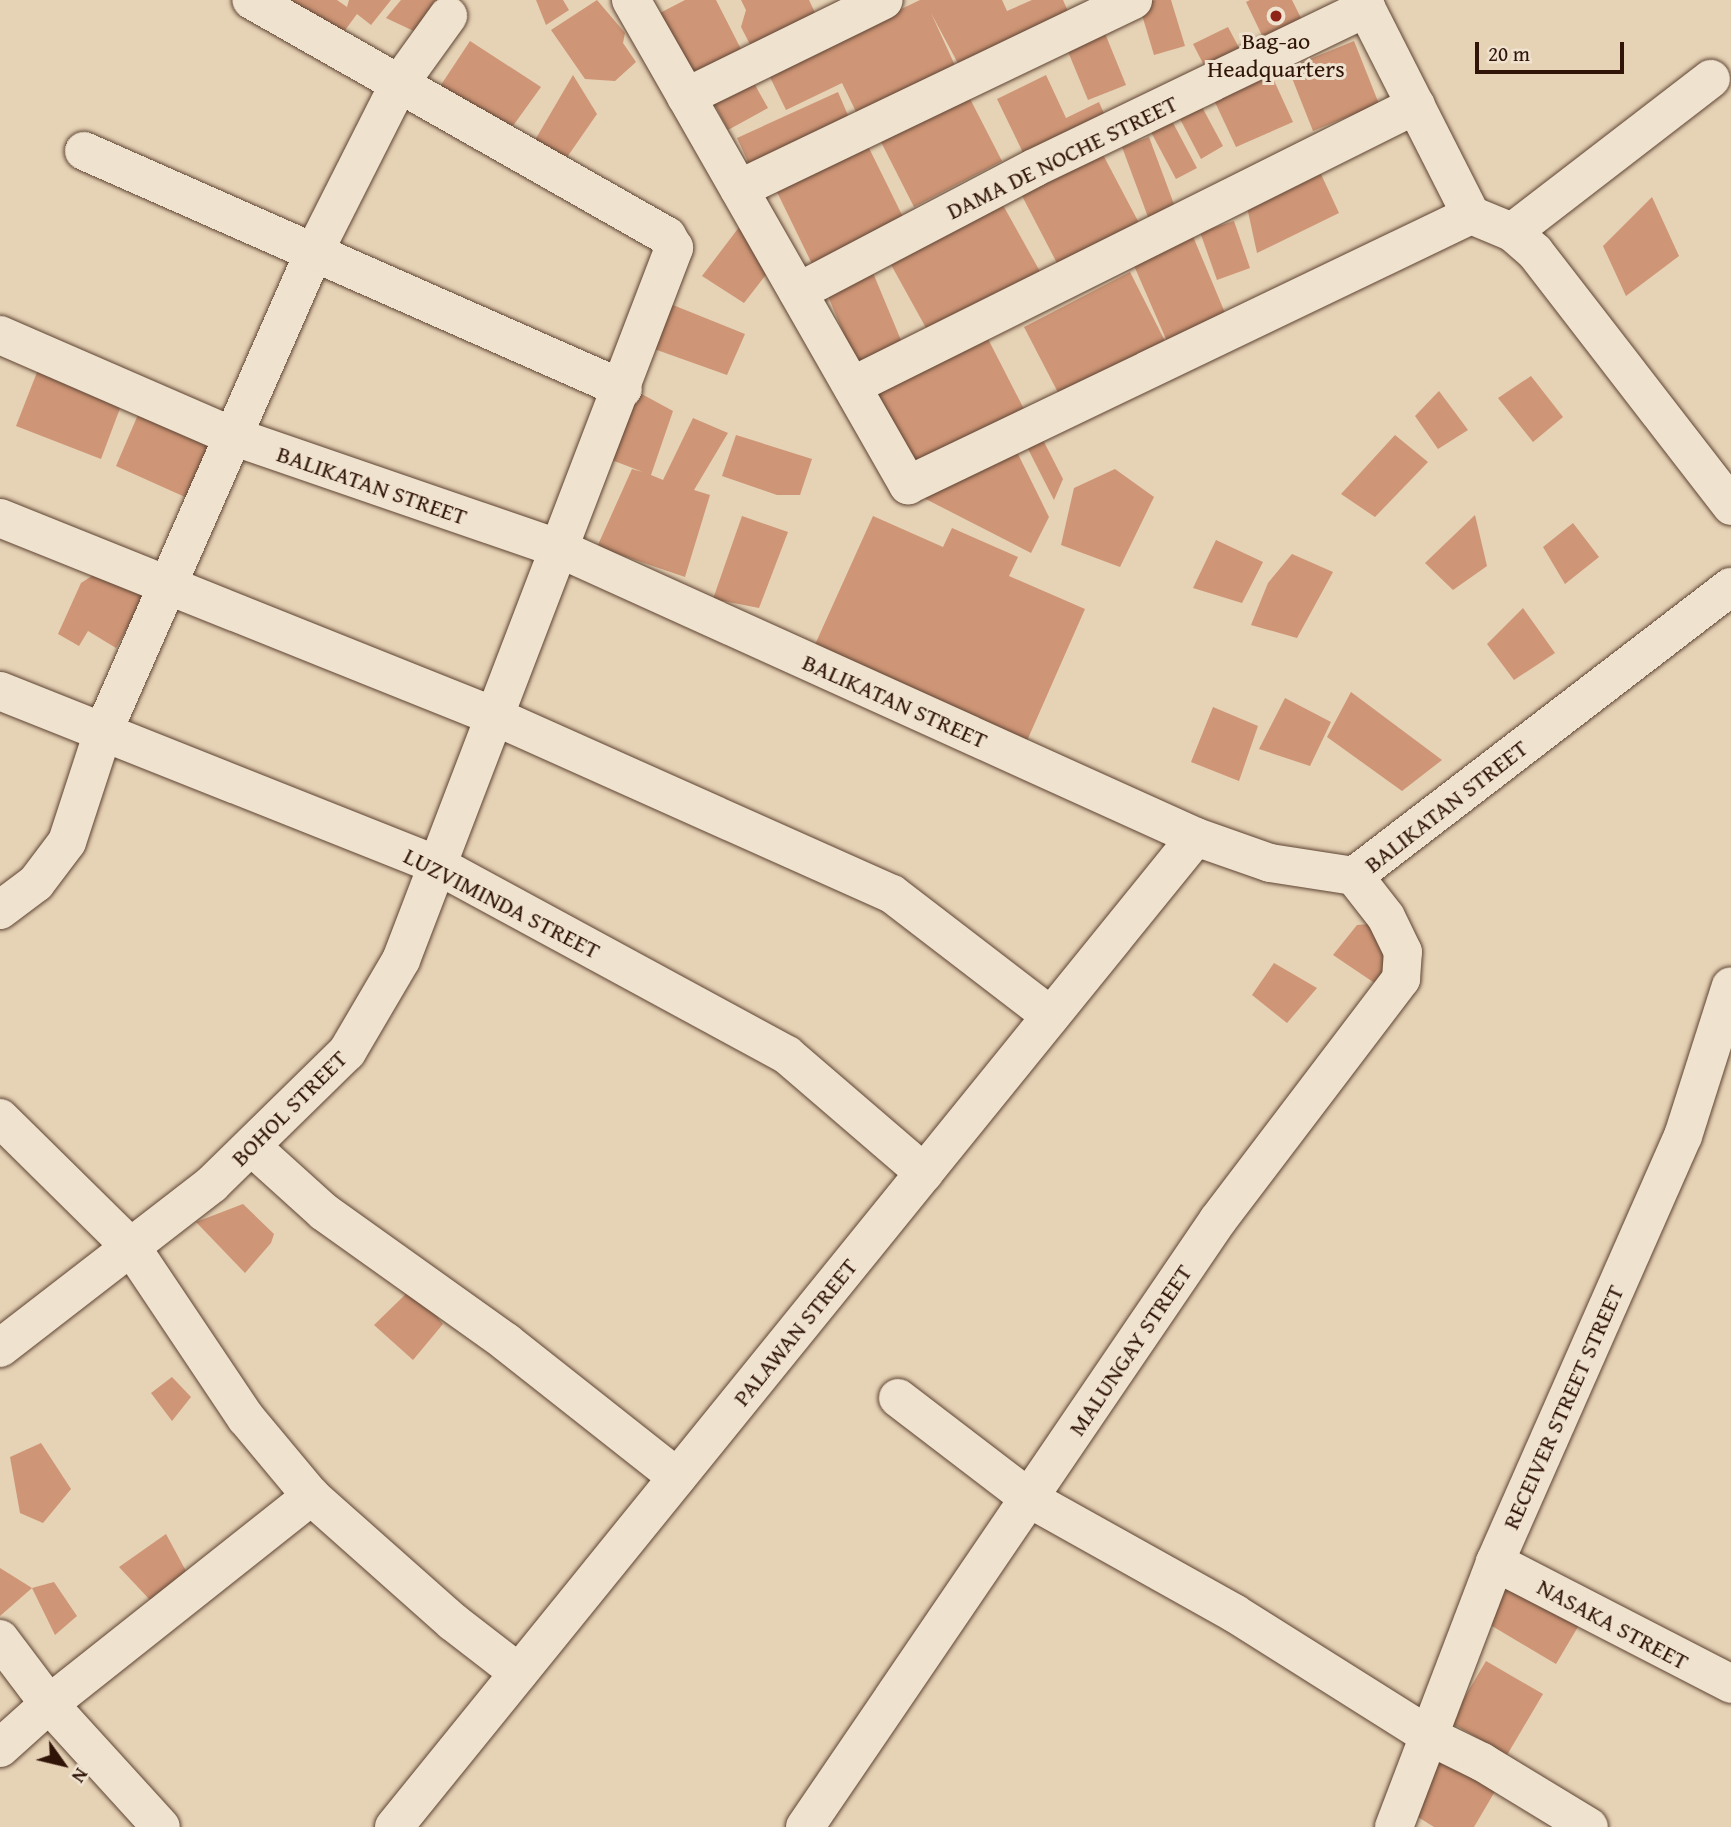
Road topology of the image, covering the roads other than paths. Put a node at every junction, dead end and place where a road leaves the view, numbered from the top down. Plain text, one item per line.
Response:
1 (251, 0) edge
2 (884, 0) edge
3 (1133, 0) edge
4 (636, 2) edge
5 (1364, 4) edge
6 (447, 16) dead end
7 (1712, 79) dead end
8 (399, 84) junction
9 (686, 97) junction
10 (1416, 105) junction
11 (84, 151) dead end
12 (740, 189) junction
13 (1471, 215) junction
14 (1512, 232) junction
15 (314, 252) junction
16 (798, 292) junction
17 (0, 335) edge
18 (852, 386) junction
19 (623, 389) junction
20 (235, 437) junction
21 (1731, 506) edge
22 (0, 518) edge
23 (560, 549) junction
24 (168, 587) junction
25 (1731, 587) edge
26 (0, 691) edge
27 (496, 717) junction
28 (103, 732) junction
29 (1196, 837) junction
30 (439, 866) junction
31 (1354, 876) junction
32 (0, 910) edge
33 (1731, 986) edge
34 (1051, 1016) junction
35 (0, 1118) edge
36 (252, 1147) junction
37 (924, 1172) junction
38 (132, 1248) junction
39 (0, 1348) edge
40 (898, 1398) dead end
41 (677, 1477) junction
42 (311, 1496) junction
43 (1030, 1499) junction
44 (1495, 1562) junction
45 (0, 1639) edge
46 (519, 1673) junction
47 (1731, 1684) edge
48 (49, 1704) junction
49 (1431, 1737) junction
50 (0, 1748) edge
51 (161, 1827) edge
52 (394, 1827) edge
53 (805, 1827) edge
54 (1394, 1827) edge
55 (1589, 1827) edge

1 - 8 street
2 - 9 street
3 - 12 street
4 - 9 street
5 - 10 street
5 - 16 street, DAMA DE NOCHE STREET
6 - 8 street
7 - 14 street
8 - 15 street
8 - 19 street, BOHOL STREET
9 - 12 street
10 - 13 street
10 - 18 street
11 - 15 street
12 - 16 street
13 - 14 street
13 - 18 street
14 - 21 street
15 - 19 street
15 - 20 street
16 - 18 street
17 - 20 street, BALIKATAN STREET
19 - 23 street, BOHOL STREET
20 - 23 street, BALIKATAN STREET
20 - 24 street
22 - 24 street
23 - 27 street, BOHOL STREET
23 - 29 street, BALIKATAN STREET
24 - 27 street
24 - 28 street
25 - 31 street, BALIKATAN STREET
26 - 28 street, LUZVIMINDA STREET
27 - 30 street, BOHOL STREET
27 - 34 street
28 - 30 street, LUZVIMINDA STREET
28 - 32 street
29 - 31 street, BALIKATAN STREET
29 - 34 street, PALAWAN STREET
30 - 36 street, BOHOL STREET
30 - 37 street, LUZVIMINDA STREET
31 - 43 street, MALUNGAY STREET
33 - 44 street, RECEIVER STREET STREET
34 - 37 street, PALAWAN STREET
35 - 38 street
36 - 38 street, BOHOL STREET
36 - 41 street
37 - 41 street, PALAWAN STREET
38 - 39 street, BOHOL STREET
38 - 42 street
40 - 43 street
41 - 46 street, PALAWAN STREET
42 - 46 street
42 - 48 street
43 - 49 street
43 - 53 street, MALUNGAY STREET
44 - 47 street, NASAKA STREET
44 - 49 street, RECEIVER STREET STREET
45 - 48 street
46 - 52 street, PALAWAN STREET
48 - 50 street
48 - 51 street
49 - 54 street, RECEIVER STREET STREET
49 - 55 street

